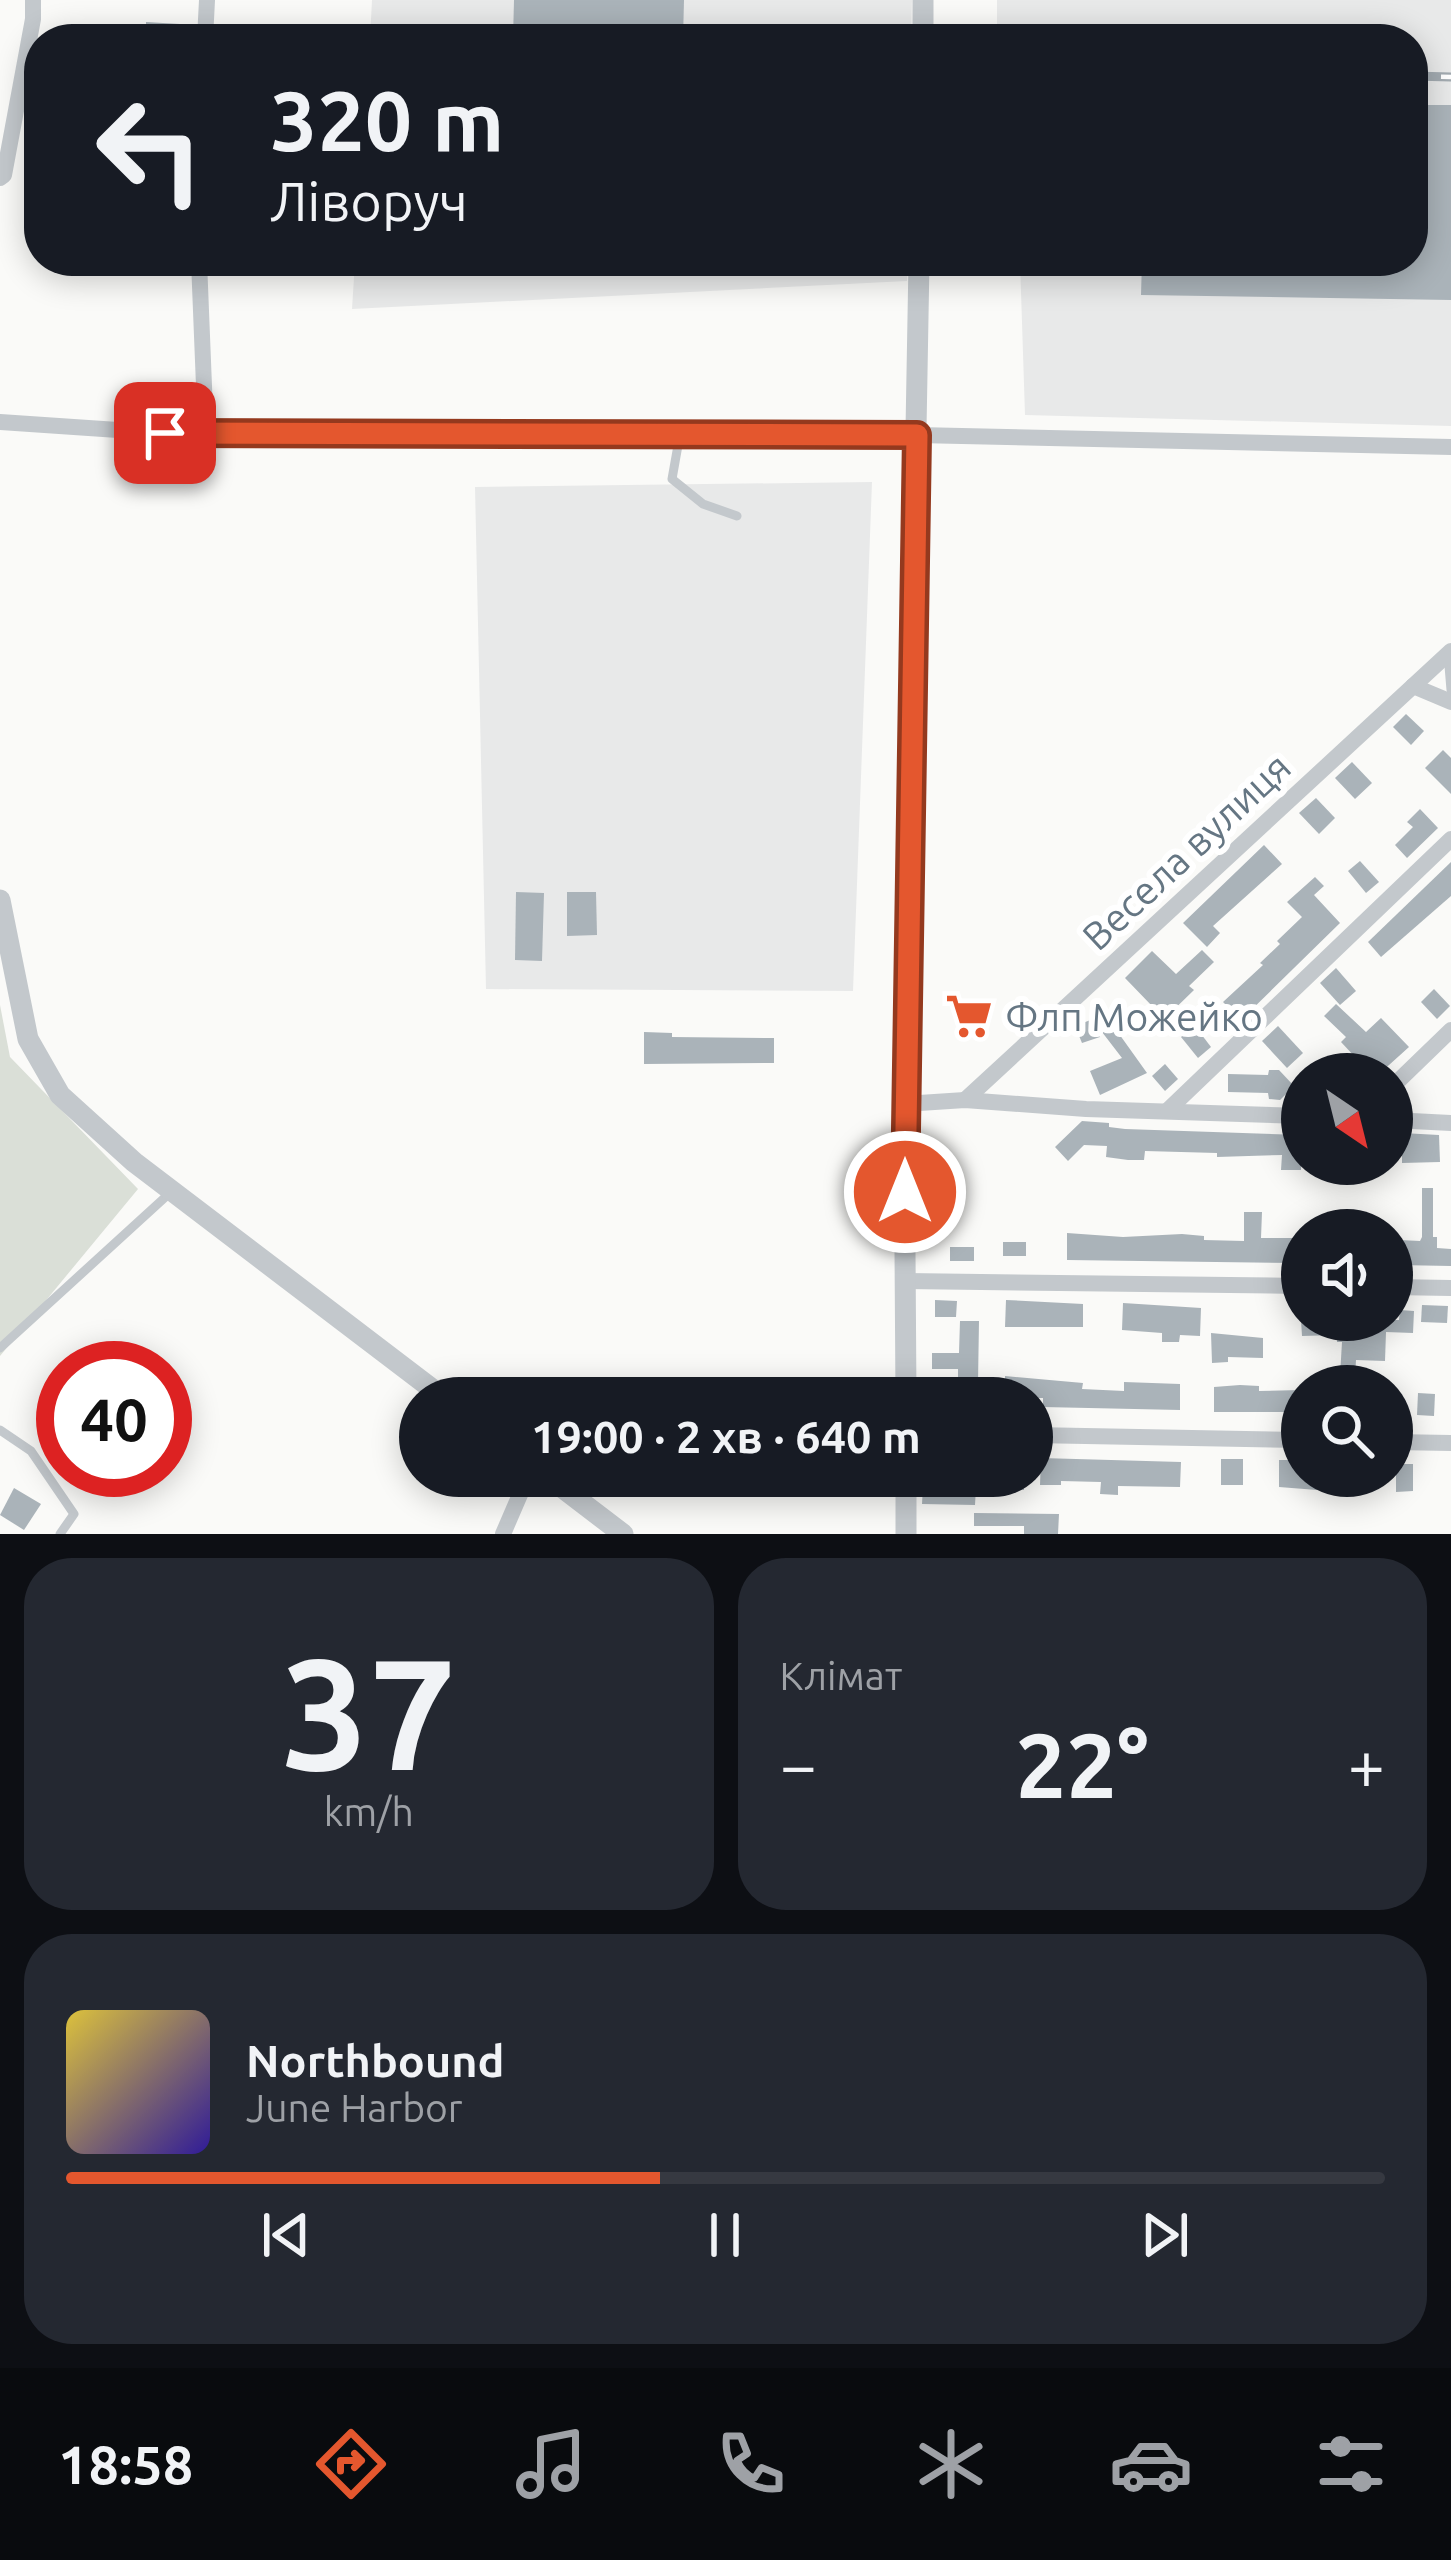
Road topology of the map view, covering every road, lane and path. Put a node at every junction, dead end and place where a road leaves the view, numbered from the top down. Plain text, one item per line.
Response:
1 (24, 69) edge
2 (0, 178) edge
3 (200, 276) edge
4 (920, 276) edge
5 (0, 422) edge
6 (680, 434) junction
7 (917, 435) junction
8 (206, 436) junction
9 (1451, 447) edge
10 (737, 516) dead end
11 (1450, 652) edge
12 (1413, 686) junction
13 (1451, 690) edge
14 (1451, 702) edge
15 (1451, 839) edge
16 (0, 900) edge
17 (1451, 1030) edge
18 (1413, 1067) edge
19 (965, 1100) junction
20 (904, 1104) junction
21 (1168, 1110) junction
22 (1281, 1115) edge
23 (1413, 1121) edge
24 (1451, 1123) edge
25 (172, 1191) junction
26 (905, 1281) junction
27 (1281, 1286) edge
28 (1413, 1287) edge
29 (1451, 1288) edge
30 (0, 1348) edge
31 (416, 1377) edge
32 (906, 1377) edge
33 (0, 1430) edge
34 (1053, 1435) edge
35 (1281, 1440) edge
36 (1413, 1442) edge
37 (1451, 1443) edge
38 (519, 1497) edge
39 (575, 1497) edge
40 (906, 1497) edge
41 (60, 1534) edge
42 (503, 1534) edge
43 (623, 1534) edge
44 (906, 1534) edge

1 - 2 street
3 - 8 street
4 - 7 street
5 - 8 street
6 - 7 street
6 - 8 street
6 - 10 lane
7 - 9 street
7 - 20 street
11 - 12 street, Весела вулиця
11 - 13 lane
12 - 14 street
12 - 19 street, Весела вулиця
15 - 21 street
16 - 25 street
17 - 18 street
19 - 20 street
19 - 21 street
20 - 26 street
21 - 22 street
23 - 24 street
25 - 30 lane
25 - 31 street
26 - 27 street
26 - 32 street
28 - 29 street
33 - 41 lane
34 - 35 street
36 - 37 street
38 - 42 street
39 - 43 street
40 - 44 street

